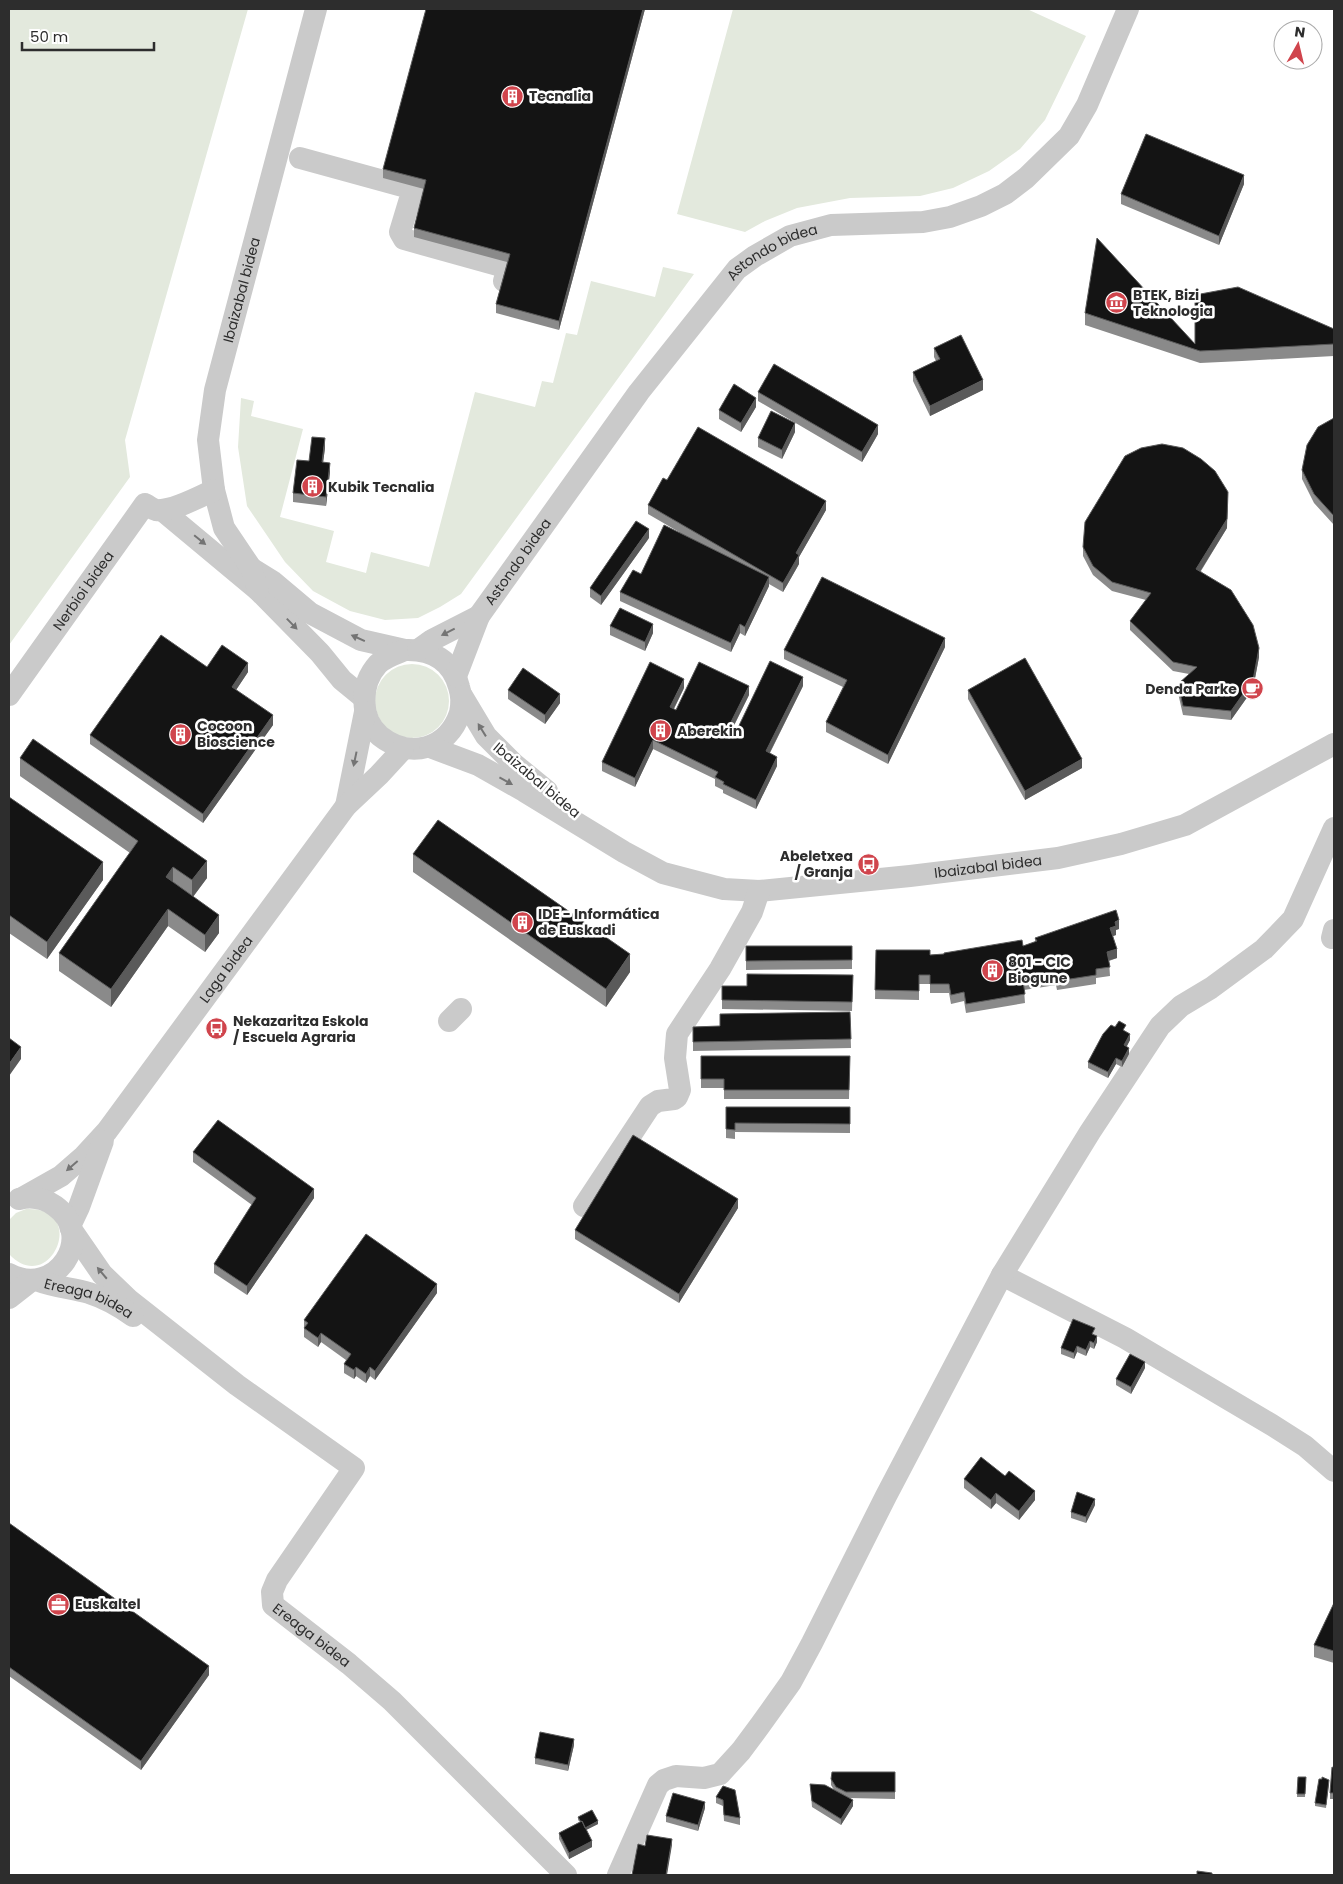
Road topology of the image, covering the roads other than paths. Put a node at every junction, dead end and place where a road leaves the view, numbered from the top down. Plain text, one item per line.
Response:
1 (316, 9) edge
2 (1128, 9) edge
3 (300, 158) dead end
4 (504, 282) edge
5 (214, 490) junction
6 (162, 510) junction
7 (251, 568) junction
8 (258, 590) junction
9 (479, 616) junction
10 (411, 650) junction
11 (459, 686) junction
12 (9, 695) edge
13 (364, 705) junction
14 (1334, 744) edge
15 (430, 747) junction
16 (403, 748) junction
17 (346, 806) junction
18 (1334, 828) edge
19 (624, 852) junction
20 (759, 891) junction
21 (107, 1131) junction
22 (15, 1199) edge
23 (584, 1206) dead end
24 (71, 1227) junction
25 (9, 1274) edge
26 (1002, 1275) junction
27 (34, 1280) junction
28 (9, 1298) edge
29 (192, 1350) junction
30 (1334, 1471) edge
31 (566, 1875) edge
32 (618, 1875) edge

1 - 5 street, Ibaizabal bidea
2 - 9 street, Astondo bidea
3 - 4 street
5 - 6 street
5 - 7 street, Ibaizabal bidea
6 -> 8 street
6 - 12 street, Nerbioi bidea
7 - 8 street, Ibaizabal bidea
10 -> 7 street, Ibaizabal bidea
8 -> 13 street, Ibaizabal bidea
9 -> 10 street, Astondo bidea
9 - 11 street, Astondo bidea
10 - 11 street
10 - 13 street
11 - 15 street
19 -> 11 street, Ibaizabal bidea
13 - 16 street
13 -> 17 street, Laga bidea
14 - 20 street, Ibaizabal bidea
15 - 16 street
15 -> 19 street, Ibaizabal bidea
16 - 17 street, Laga bidea
17 - 21 street, Laga bidea
18 - 26 street
19 - 20 street, Ibaizabal bidea
20 - 23 street
21 -> 22 street, Laga bidea
21 - 24 street, Laga bidea
22 - 24 street, Ereaga bidea
24 - 27 street, Laga bidea
29 -> 24 street, Ereaga bidea
25 - 27 street, Ereaga bidea
26 - 30 street
26 - 32 street
27 - 28 street
27 - 29 street, Ereaga bidea
29 - 31 street, Ereaga bidea

